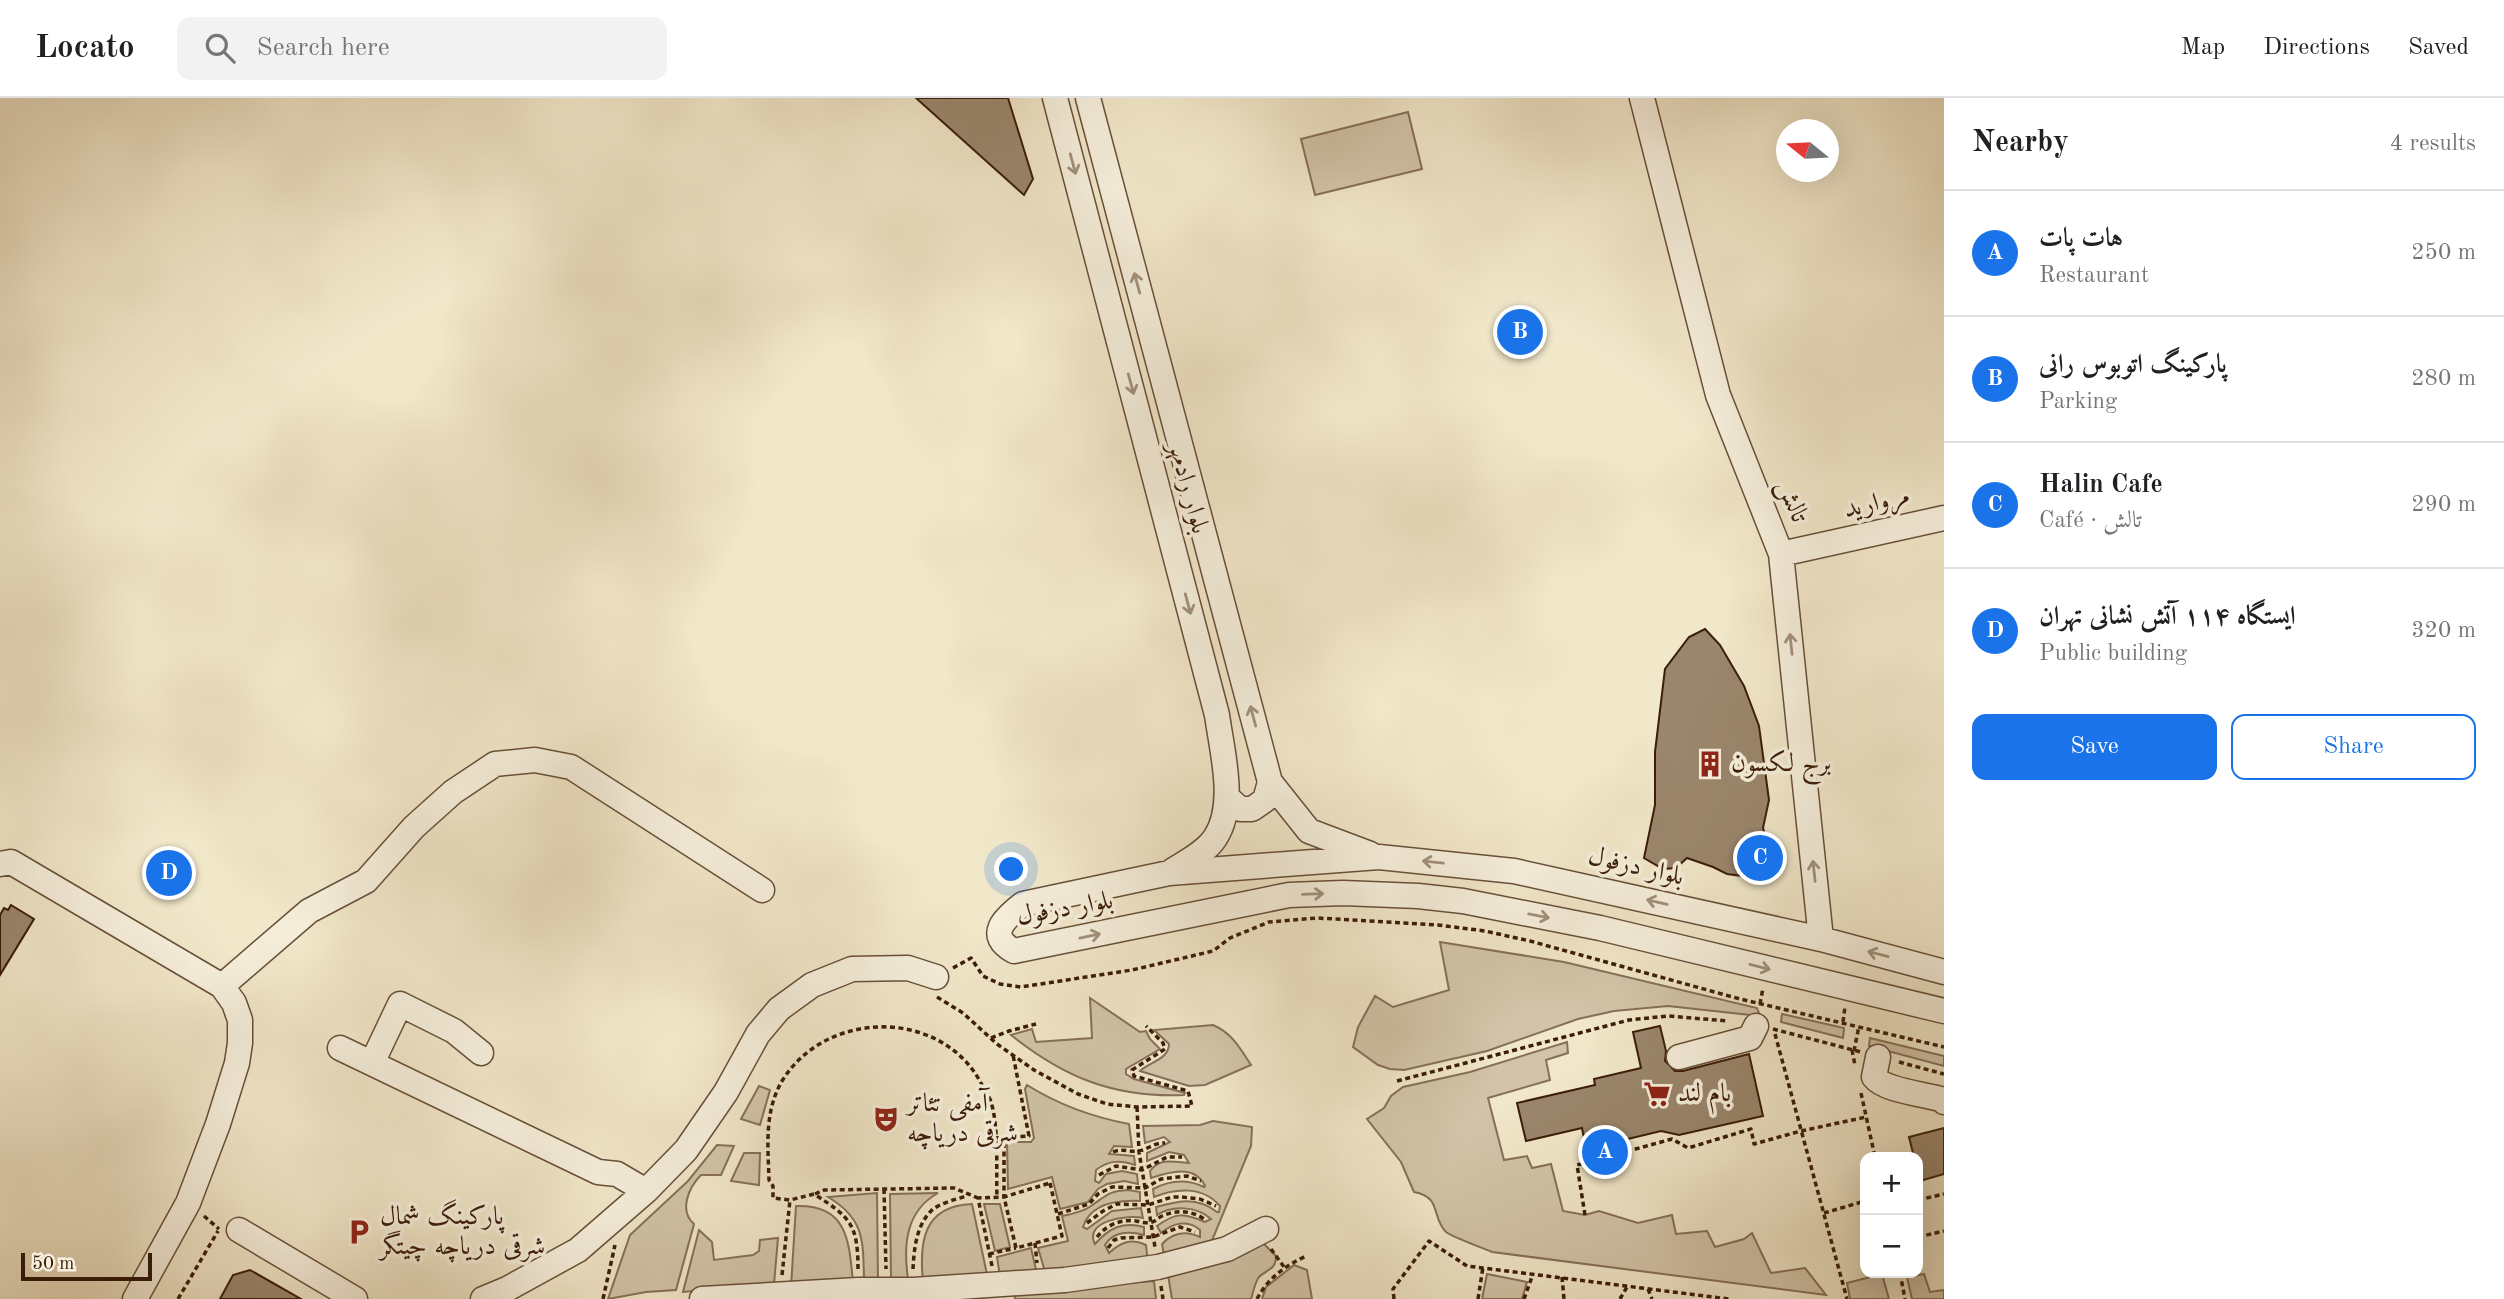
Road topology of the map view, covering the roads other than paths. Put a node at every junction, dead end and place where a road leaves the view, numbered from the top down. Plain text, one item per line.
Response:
1 (1055, 98) edge
2 (1088, 98) edge
3 (1642, 98) edge
4 (1944, 518) edge
5 (1782, 554) junction
6 (1270, 782) junction
7 (1229, 799) junction
8 (1379, 857) junction
9 (0, 864) edge
10 (1169, 873) junction
11 (762, 890) dead end
12 (1821, 939) junction
13 (1944, 972) edge
14 (222, 986) junction
15 (934, 986) road end
16 (1944, 1011) edge
17 (1765, 1028) road end
18 (340, 1048) dead end
19 (481, 1053) dead end
20 (1679, 1056) dead end
21 (1878, 1057) dead end
22 (372, 1063) junction
23 (1944, 1102) edge
24 (646, 1191) junction
25 (1266, 1229) dead end
26 (229, 1230) road end
27 (135, 1299) edge
28 (355, 1299) edge
29 (483, 1299) edge
30 (702, 1299) edge

1 -> 7 street, بلوار رادمهر
6 -> 2 street, بلوار رادمهر
3 - 5 street, تالش
4 - 5 street, مروارید
12 -> 5 street, تالش
6 - 7 street
6 - 8 street
7 - 10 street, بلوار رادمهر
8 - 10 street, بلوار دزفول
12 -> 8 street, بلوار دزفول
9 - 14 street
10 -> 16 street, بلوار دزفول
11 - 14 street
13 -> 12 street, بلوار دزفول
14 - 27 street
15 - 24 street
17 - 20 street
18 - 22 street
19 - 22 street
21 - 23 street
22 - 24 street
24 - 29 street
25 - 30 street
26 - 28 street

